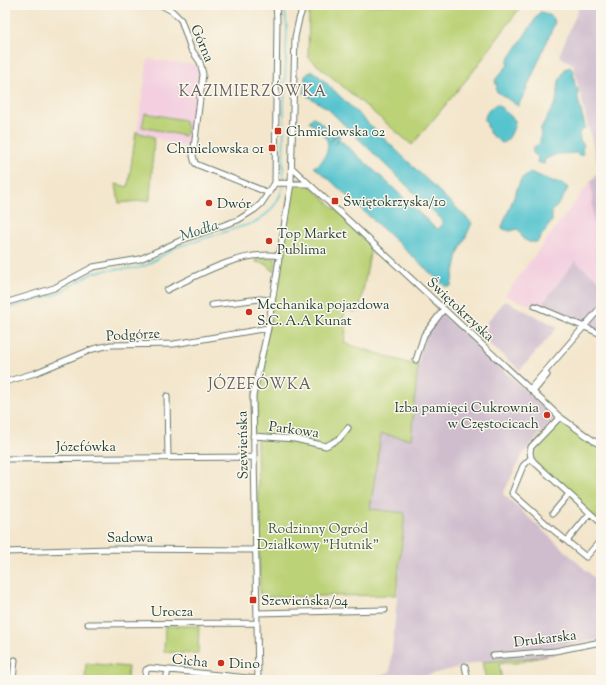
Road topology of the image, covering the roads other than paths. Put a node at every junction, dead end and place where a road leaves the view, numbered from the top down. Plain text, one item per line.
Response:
1 (161, 5) edge
2 (276, 5) edge
3 (304, 5) edge
4 (292, 168) junction
5 (283, 183) junction
6 (308, 184) junction
7 (269, 193) junction
8 (280, 256) junction
9 (167, 290) dead end
10 (272, 300) junction
11 (5, 303) edge
12 (212, 305) dead end
13 (535, 306) dead end
14 (601, 307) edge
15 (444, 309) junction
16 (585, 327) junction
17 (268, 328) junction
18 (601, 334) edge
19 (416, 360) dead end
20 (5, 382) edge
21 (532, 391) junction
22 (167, 396) dead end
23 (560, 417) junction
24 (348, 428) dead end
25 (253, 436) junction
26 (601, 446) edge
27 (254, 457) junction
28 (168, 458) junction
29 (531, 458) junction
30 (5, 459) edge
31 (569, 494) junction
32 (553, 513) dead end
33 (590, 513) junction
34 (601, 523) edge
35 (601, 540) edge
36 (568, 541) junction
37 (256, 550) junction
38 (5, 552) edge
39 (385, 610) dead end
40 (257, 613) junction
41 (257, 623) junction
42 (88, 624) dead end
43 (601, 642) edge
44 (493, 656) dead end
45 (15, 660) dead end
46 (465, 666) dead end
47 (168, 670) junction
48 (258, 679) edge
49 (14, 680) edge
50 (145, 680) edge
51 (166, 680) edge
52 (468, 680) edge

1 - 7 street, Górna
2 - 5 street
3 - 4 street
4 - 5 street
4 - 6 street, Świętokrzyska
5 - 6 street
5 - 7 street
5 - 8 street, Szewieńska
6 - 15 street, Świętokrzyska
7 - 11 street
8 - 9 street
8 - 10 street, Szewieńska
10 - 12 street
10 - 17 street, Szewieńska
13 - 16 street
14 - 16 street
15 - 19 street
15 - 21 street, Świętokrzyska
16 - 18 street
16 - 21 street
17 - 20 street, Podgórze
17 - 25 street, Szewieńska
21 - 23 street, Świętokrzyska
22 - 28 street
23 - 26 street, Świętokrzyska
23 - 29 street
24 - 25 street, Parkowa
25 - 27 street, Szewieńska
27 - 28 street, Józefówka
27 - 37 street, Szewieńska
28 - 30 street, Józefówka
29 - 31 street
29 - 36 street
31 - 32 street
31 - 33 street
33 - 34 street
33 - 36 street
35 - 36 street
37 - 38 street, Sadowa
37 - 40 street, Szewieńska
39 - 40 street
40 - 41 street, Szewieńska
41 - 42 street, Urocza
41 - 48 street, Szewieńska
43 - 44 street, Drukarska
45 - 49 street
46 - 52 street
47 - 48 street, Cicha
47 - 50 street, Cicha
47 - 51 street

